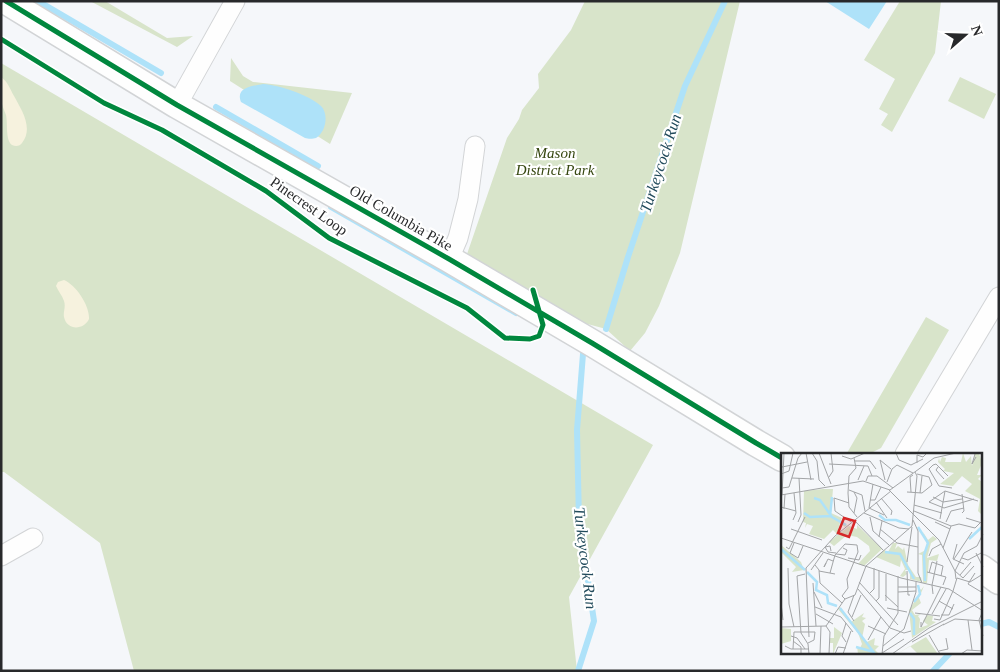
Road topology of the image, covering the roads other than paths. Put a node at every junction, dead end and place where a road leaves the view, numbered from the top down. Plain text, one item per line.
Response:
1 (6, 1) edge
2 (235, 1) edge
3 (177, 105) junction
4 (475, 146) dead end
5 (449, 259) junction
6 (999, 297) edge
7 (906, 453) edge
8 (781, 457) edge
9 (33, 538) dead end
10 (1, 556) edge
11 (982, 569) edge
12 (999, 581) edge

1 - 3 street, Old Columbia Pike
2 - 3 street
3 - 5 street, Old Columbia Pike
4 - 5 street
5 - 8 street, Old Columbia Pike
6 - 7 street
9 - 10 street
11 - 12 street

